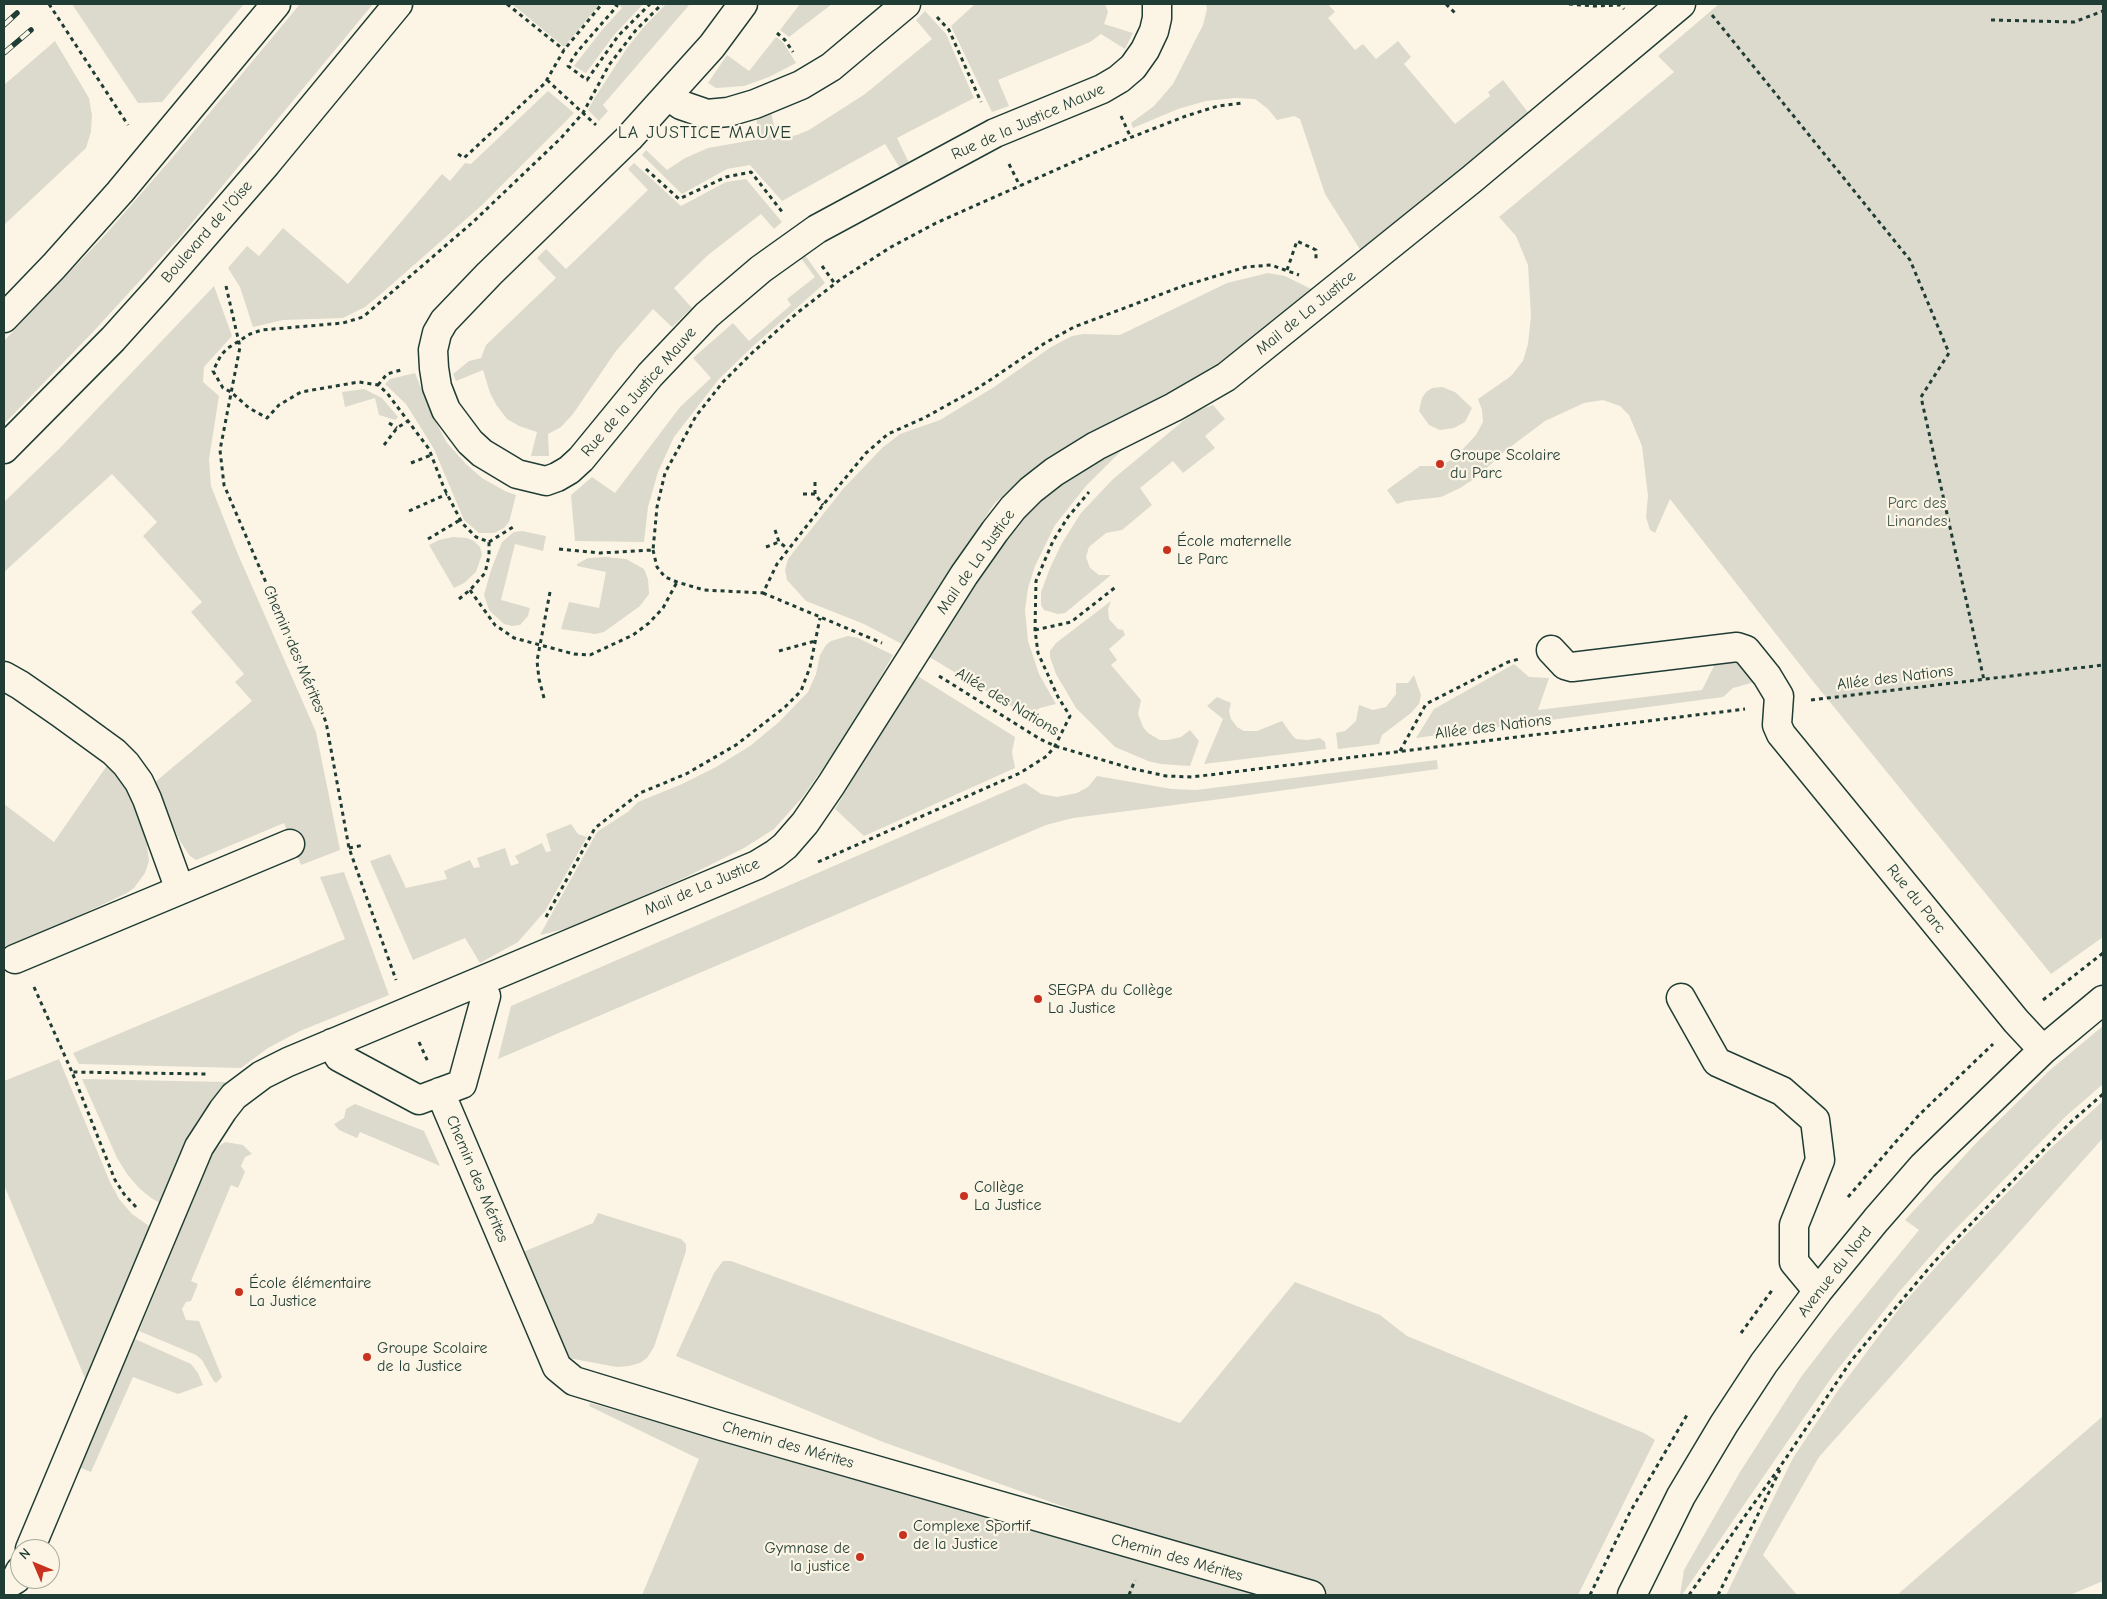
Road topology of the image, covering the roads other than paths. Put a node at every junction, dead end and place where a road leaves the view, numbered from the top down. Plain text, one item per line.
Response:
1 (276, 4) edge
2 (398, 4) edge
3 (743, 4) edge
4 (1157, 4) edge
5 (1681, 4) edge
6 (918, 7) edge
7 (668, 96) junction
8 (4, 318) edge
9 (4, 449) edge
10 (1551, 650) road end
11 (4, 676) edge
12 (290, 844) dead end
13 (180, 890) junction
14 (18, 958) road end
15 (479, 982) junction
16 (1681, 998) dead end
17 (2103, 1000) edge
18 (332, 1043) junction
19 (2043, 1050) junction
20 (440, 1092) junction
21 (1818, 1291) junction
22 (34, 1539) edge
23 (1311, 1595) edge
24 (1632, 1595) edge

1 - 8 street
2 - 9 street, Boulevard de l'Oise
3 - 7 street, Rue de la Justice Mauve
4 - 7 street, Rue de la Justice Mauve
5 - 15 street, Mail de La Justice
6 - 7 street
10 - 19 street, Rue du Parc
11 - 13 street
12 - 13 street
13 - 14 street
15 - 18 street, Mail de La Justice
15 - 20 street
16 - 21 street
17 - 19 street, Avenue du Nord
18 - 20 street
18 - 22 street, Mail de La Justice
19 - 21 street, Avenue du Nord
20 - 23 street, Chemin des Mérites
21 - 24 street, Avenue du Nord

